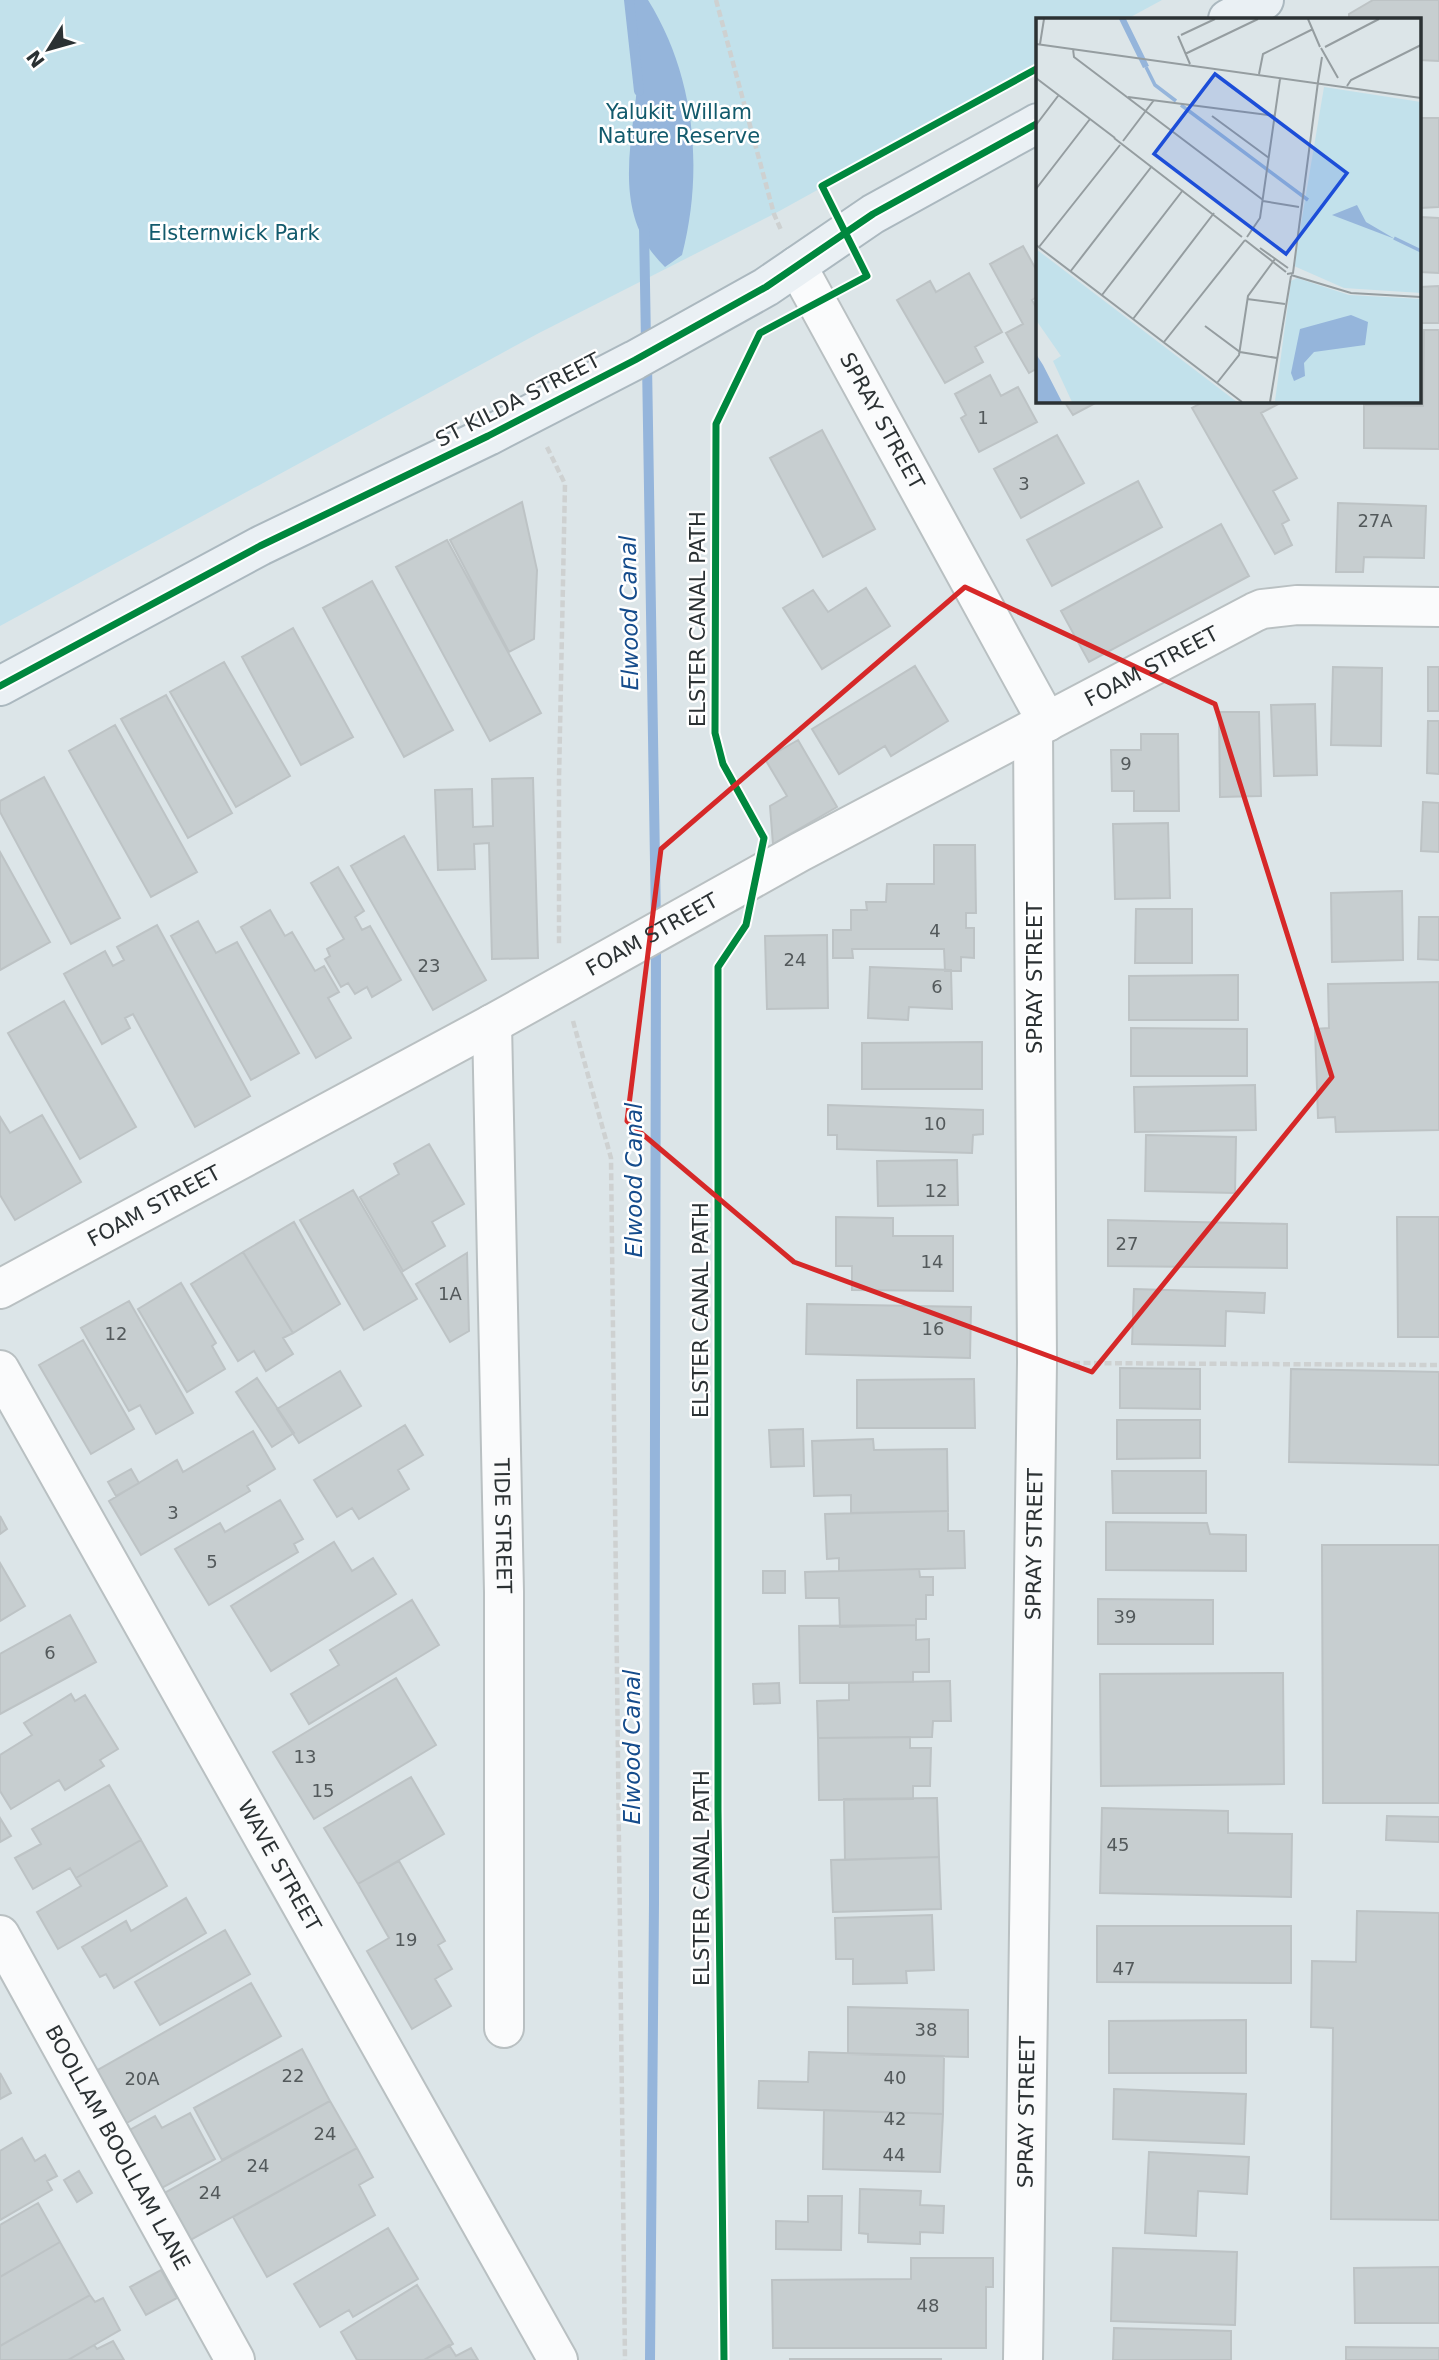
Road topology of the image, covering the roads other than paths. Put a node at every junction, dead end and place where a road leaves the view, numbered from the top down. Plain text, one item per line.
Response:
1 (1264, 0) edge
2 (1230, 18) edge
3 (1036, 123) edge
4 (797, 266) junction
5 (1439, 607) edge
6 (0, 686) edge
7 (1040, 726) junction
8 (492, 1024) junction
9 (0, 1289) edge
10 (0, 1370) edge
11 (0, 1935) edge
12 (504, 2028) dead end
13 (235, 2360) edge
14 (558, 2360) edge
15 (1023, 2360) edge

1 - 2 main road
3 - 4 main road, ST KILDA STREET
4 - 6 main road, ST KILDA STREET
4 - 7 street, SPRAY STREET
5 - 7 street, FOAM STREET
7 - 8 street, FOAM STREET
7 - 15 street, SPRAY STREET
8 - 9 street, FOAM STREET
8 - 12 street, TIDE STREET
10 - 14 street, WAVE STREET
11 - 13 street, BOOLLAM BOOLLAM LANE

